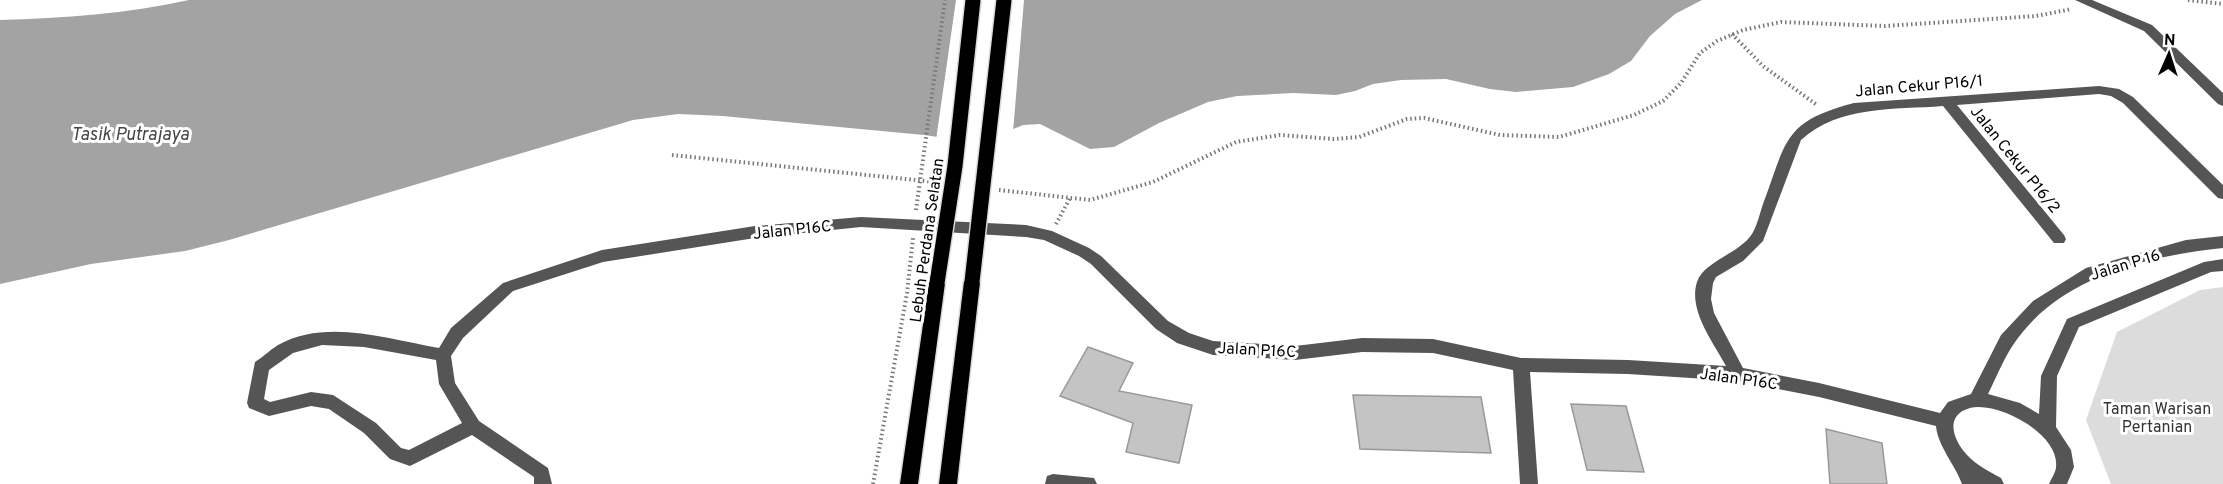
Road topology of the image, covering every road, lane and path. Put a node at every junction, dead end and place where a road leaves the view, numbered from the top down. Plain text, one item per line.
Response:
1 (973, 0) edge
2 (1004, 0) edge
3 (2188, 0) edge
4 (2084, 1) edge
5 (2223, 4) edge
6 (1732, 34) junction
7 (1946, 101) junction
8 (2223, 101) edge
9 (1831, 114) junction
10 (672, 154) dead end
11 (937, 182) dead end
12 (993, 189) dead end
13 (2223, 194) edge
14 (1070, 198) junction
15 (1047, 235) junction
16 (2059, 239) dead end
17 (2223, 242) edge
18 (2223, 265) edge
19 (443, 355) junction
20 (1521, 365) junction
21 (1738, 374) junction
22 (1977, 399) junction
23 (1944, 420) junction
24 (473, 426) junction
25 (2047, 430) junction
26 (1960, 460) junction
27 (1053, 482) dead end
28 (543, 484) edge
29 (909, 484) edge
30 (948, 484) edge
31 (1088, 484) edge
32 (1529, 484) edge
33 (1971, 484) edge
34 (1995, 484) edge
35 (2058, 484) edge

1 - 29 main road, Lebuh Perdana Selatan, bridge
2 - 30 main road, bridge
3 - 5 path
4 - 6 path
4 - 8 street
6 - 9 path
6 - 14 path
7 - 9 street, Jalan Cekur P16/1
7 - 13 street, Jalan Cekur P16/1
7 - 16 street, Jalan Cekur P16/2
9 - 21 street, Jalan Cekur P16/1
10 - 11 path
12 - 14 path
14 - 15 path
15 - 19 street, Jalan P16C
15 - 20 street, Jalan P16C
17 - 22 street, Jalan P 16
18 - 25 street, Jalan P 16
19 - 24 street
19 - 24 street
20 - 21 street, Jalan P16C
20 - 32 street
21 - 23 street, Jalan P16C
22 - 23 street
22 - 25 street
23 - 26 street
24 - 28 street
25 - 35 street
26 - 33 street
26 - 34 street
27 - 31 street

